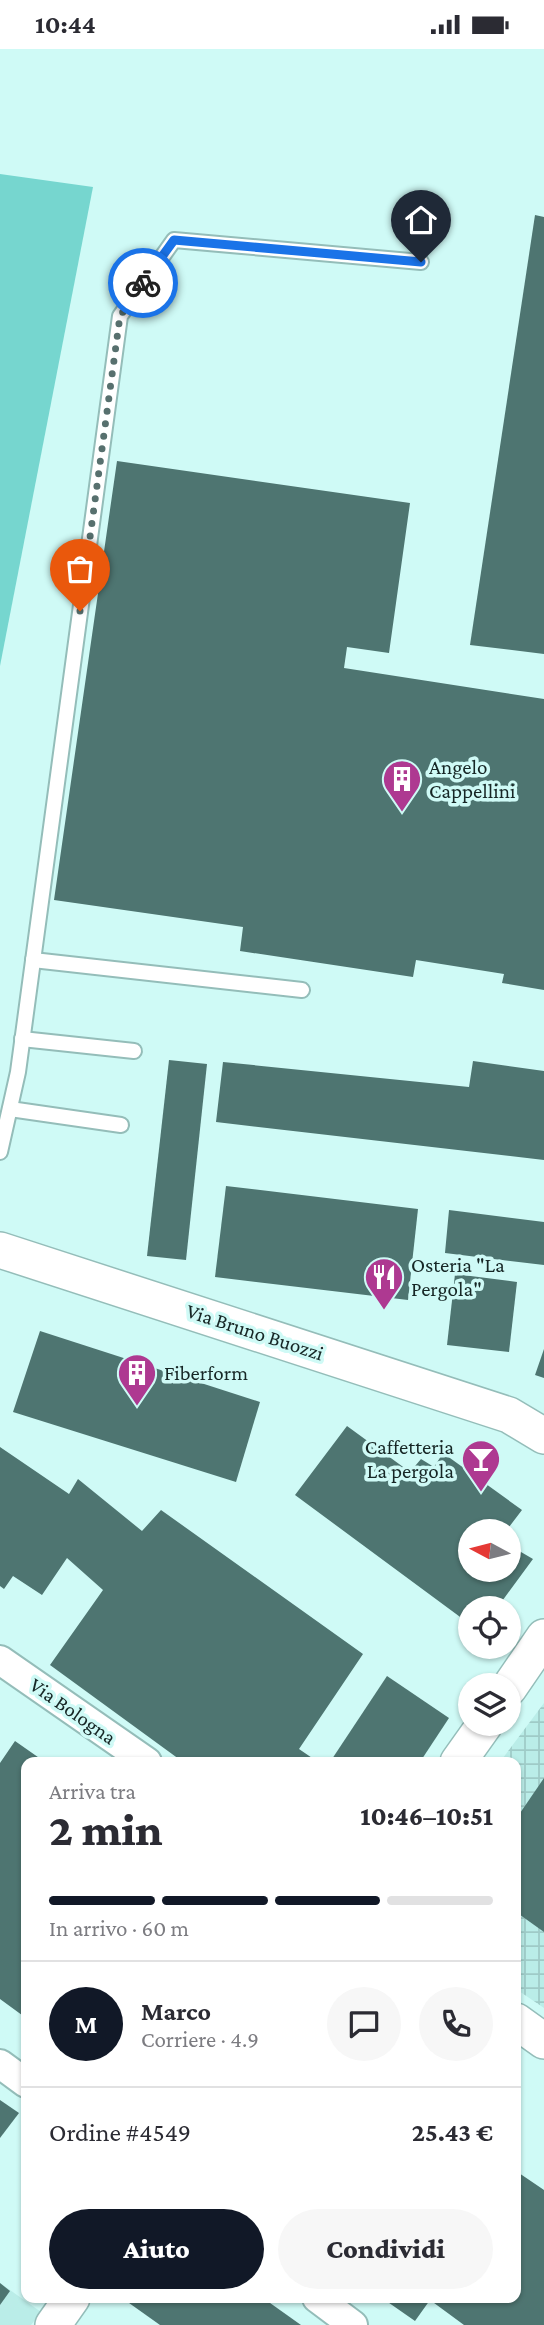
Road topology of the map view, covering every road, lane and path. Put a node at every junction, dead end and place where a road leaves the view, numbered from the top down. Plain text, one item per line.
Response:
1 (421, 262) dead end
2 (33, 960) junction
3 (302, 990) dead end
4 (22, 1039) junction
5 (134, 1051) dead end
6 (10, 1109) junction
7 (121, 1125) dead end
8 (0, 1152) edge
9 (0, 1250) edge
10 (509, 1415) junction
11 (544, 1416) edge
12 (544, 1436) edge
13 (544, 1637) edge
14 (0, 1660) edge
15 (519, 1673) edge
16 (476, 1736) edge
17 (140, 1757) edge
18 (462, 1757) edge
19 (521, 2025) edge
20 (544, 2041) edge
21 (0, 2064) edge
22 (21, 2079) edge
23 (68, 2303) edge
24 (324, 2303) edge
25 (53, 2325) edge
26 (353, 2325) edge

1 - 2 lane
2 - 3 lane
2 - 4 lane
4 - 5 lane
4 - 6 lane
6 - 7 lane
6 - 8 lane
9 - 10 street, Via Bruno Buozzi
10 - 11 street, Via Bruno Buozzi
10 - 12 street, Via Bruno Buozzi
13 - 15 street
14 - 17 street, Via Bologna
16 - 18 street
19 - 20 street
21 - 22 street
23 - 25 street
24 - 26 street

